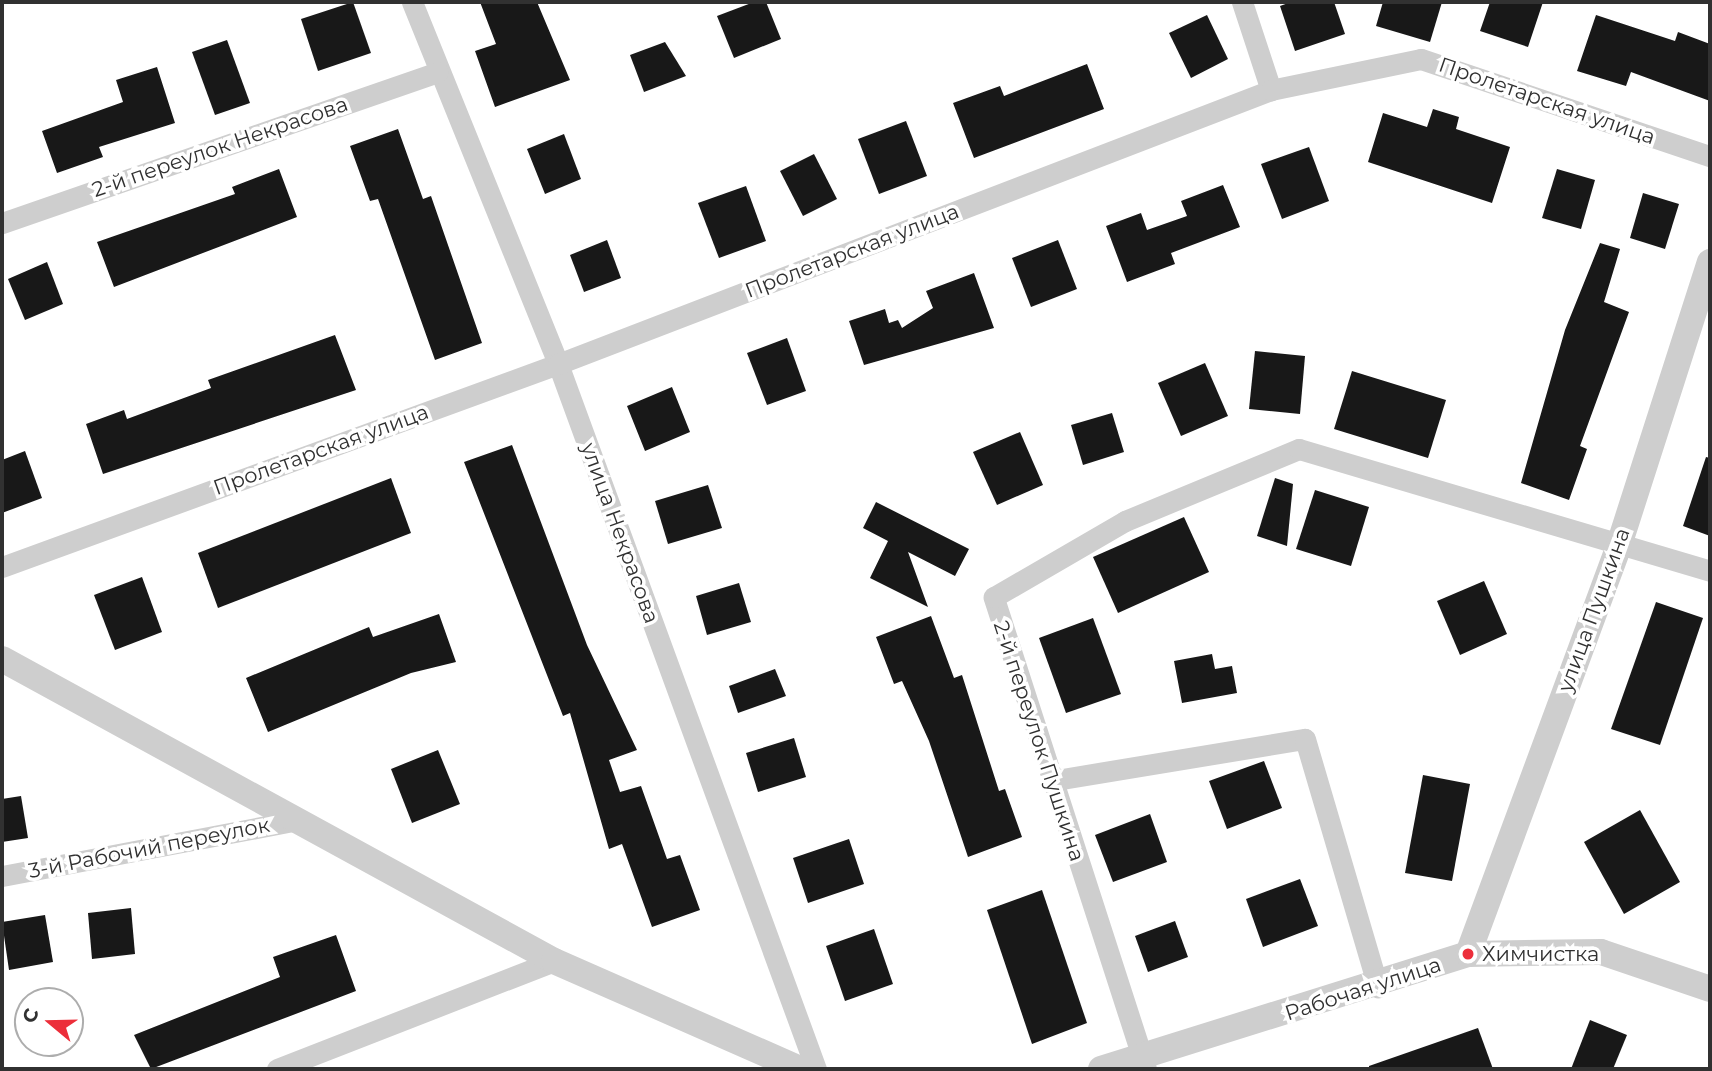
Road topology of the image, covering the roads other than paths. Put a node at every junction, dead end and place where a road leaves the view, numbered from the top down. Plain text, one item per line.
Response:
1 (412, 2) edge
2 (1242, 2) edge
3 (438, 72) junction
4 (1271, 90) junction
5 (1710, 156) edge
6 (2, 223) edge
7 (1710, 262) edge
8 (558, 364) junction
9 (1620, 541) junction
10 (2, 567) edge
11 (1710, 571) edge
12 (2, 659) edge
13 (1050, 781) junction
14 (297, 820) junction
15 (2, 876) edge
16 (1468, 954) junction
17 (554, 961) junction
18 (1378, 987) junction
19 (1710, 989) edge
20 (1144, 1062) edge
21 (277, 1069) edge
22 (800, 1069) edge
23 (816, 1069) edge
24 (1101, 1069) edge

1 - 3 street, улица Некрасова
2 - 4 street
3 - 6 street, 2-й переулок Некрасова
3 - 8 street, улица Некрасова
4 - 5 street, Пролетарская улица
4 - 8 street, Пролетарская улица
7 - 9 street, улица Пушкина
8 - 10 street, Пролетарская улица
8 - 23 street, улица Некрасова
9 - 11 street, 2-й переулок Пушкина
9 - 13 street, 2-й переулок Пушкина
9 - 16 street, улица Пушкина
12 - 14 street
13 - 18 street
13 - 20 street, 2-й переулок Пушкина
14 - 15 street, 3-й Рабочий переулок
14 - 17 street
16 - 18 street, Рабочая улица
16 - 19 street, Рабочая улица
17 - 21 street
17 - 22 street
18 - 20 street, Рабочая улица
20 - 24 street, Рабочая улица

